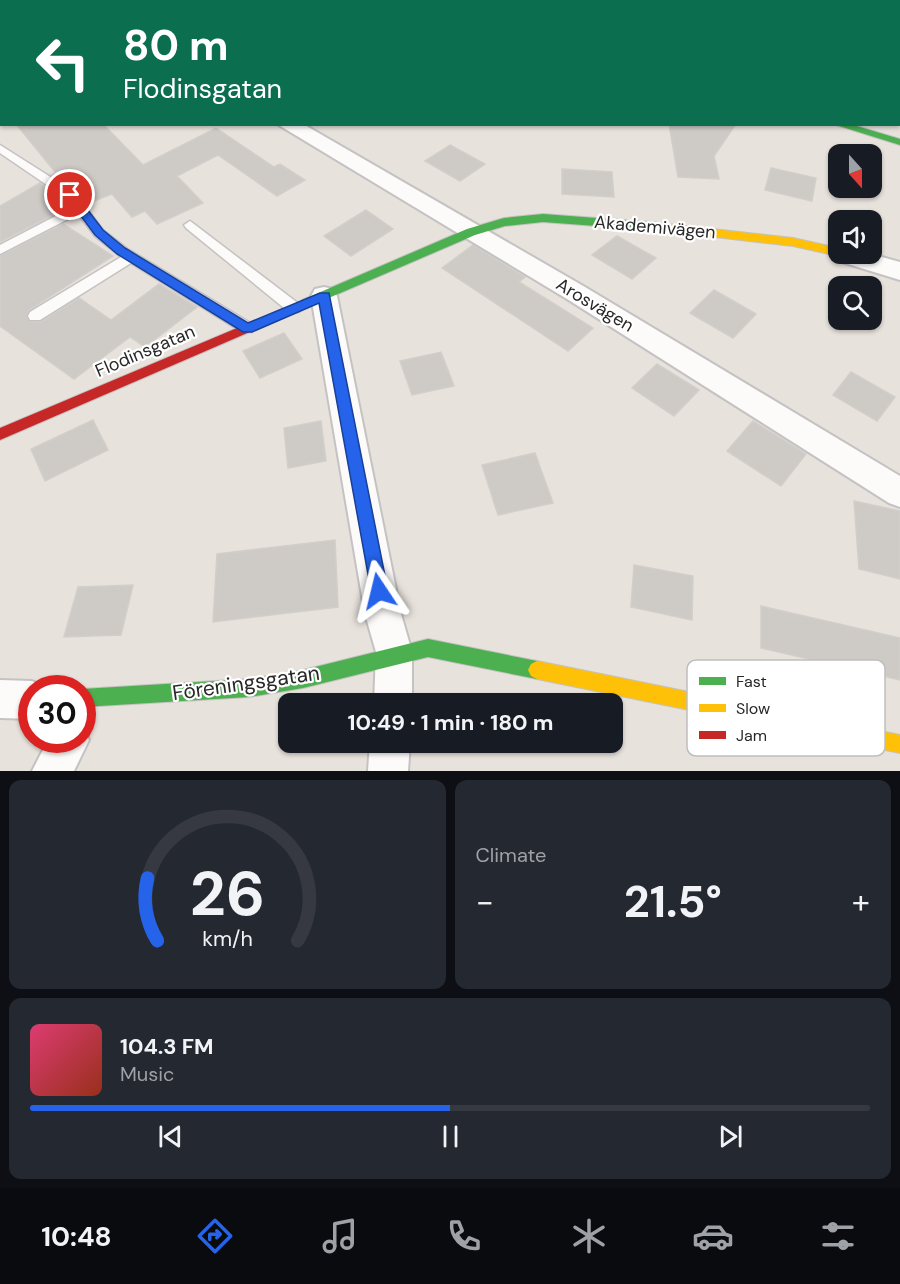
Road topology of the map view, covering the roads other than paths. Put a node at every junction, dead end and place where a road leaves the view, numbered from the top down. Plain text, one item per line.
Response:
1 (290, 126) edge
2 (845, 126) edge
3 (900, 142) edge
4 (0, 148) edge
5 (79, 208) junction
6 (190, 225) dead end
7 (471, 232) junction
8 (0, 250) edge
9 (828, 250) edge
10 (131, 257) junction
11 (875, 264) edge
12 (900, 272) edge
13 (324, 296) junction
14 (294, 308) junction
15 (35, 316) dead end
16 (247, 328) junction
17 (0, 434) edge
18 (900, 493) edge
19 (394, 652) junction
20 (393, 693) edge
21 (0, 699) edge
22 (96, 699) edge
23 (18, 700) edge
24 (687, 701) edge
25 (885, 741) edge
26 (900, 744) edge
27 (62, 753) edge
28 (389, 753) edge
29 (52, 771) edge
30 (388, 771) edge

1 - 7 street, Arosvägen
2 - 3 street
4 - 5 lane
5 - 8 lane
5 - 10 lane
6 - 14 lane
7 - 9 street, Akademivägen
7 - 13 street, Flodinsgatan
7 - 18 street, Arosvägen
10 - 15 lane
10 - 16 lane
11 - 12 street
13 - 14 street, Flodinsgatan
13 - 19 street
14 - 16 street, Flodinsgatan
16 - 17 street, Flodinsgatan
19 - 20 street
19 - 22 street, Föreningsgatan
19 - 24 street, Föreningsgatan
21 - 23 street
25 - 26 street, Föreningsgatan
27 - 29 street
28 - 30 street

